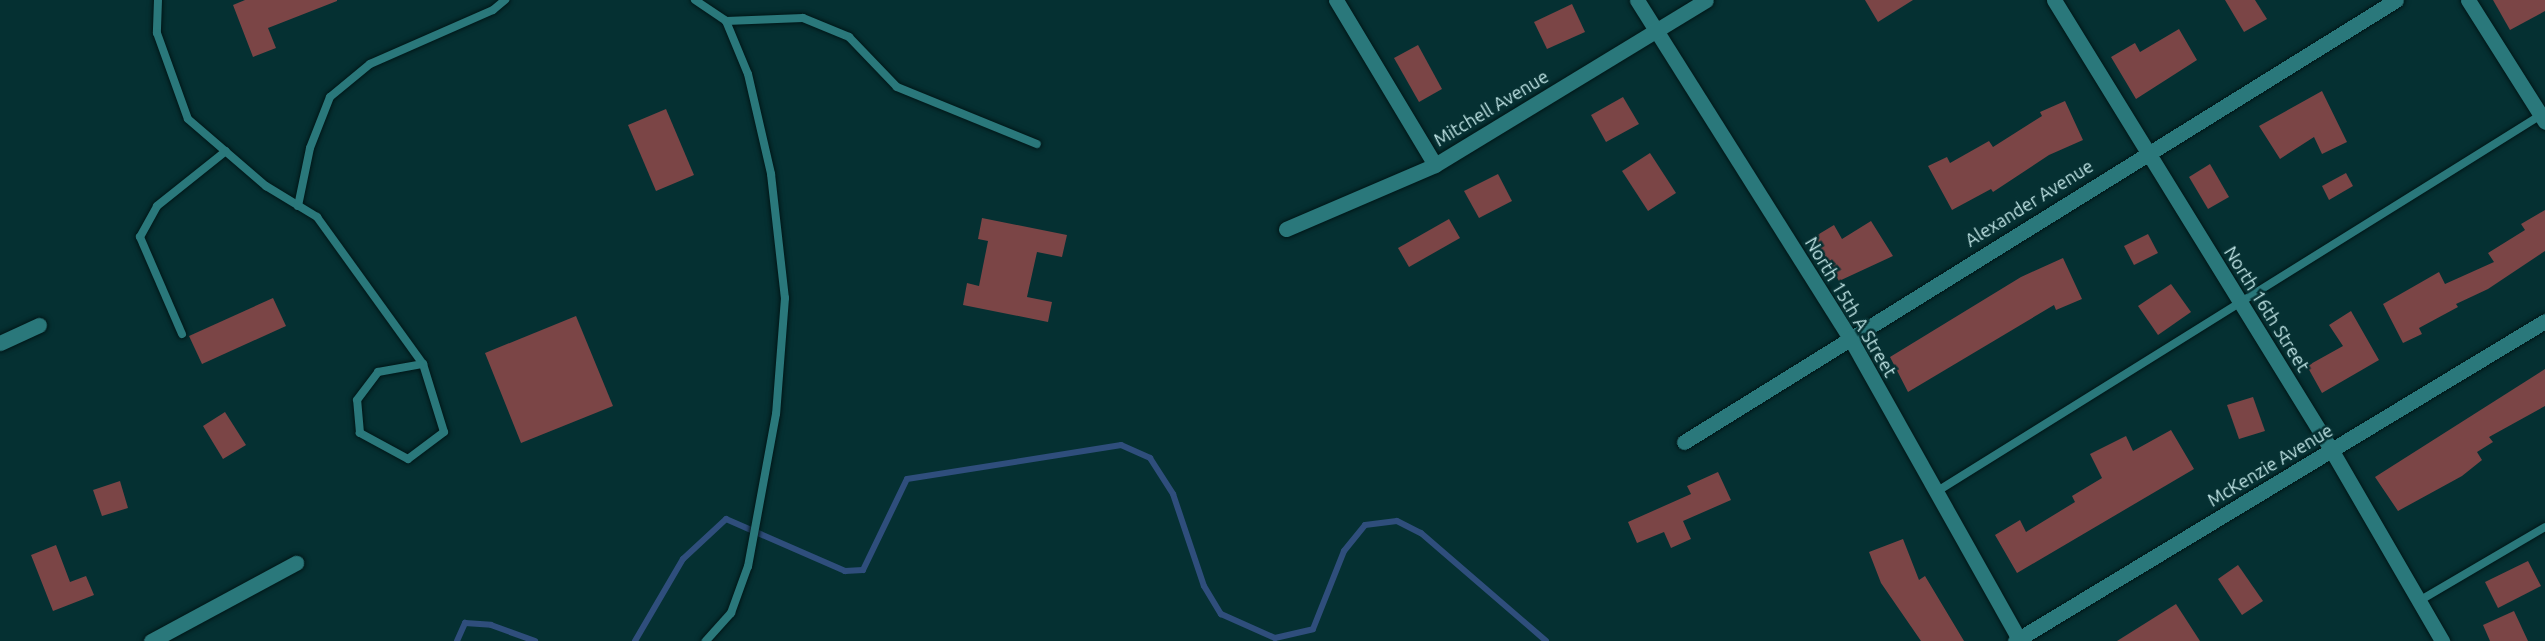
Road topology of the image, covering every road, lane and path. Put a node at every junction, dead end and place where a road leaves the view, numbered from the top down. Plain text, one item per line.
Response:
1 (158, 0) edge
2 (505, 0) edge
3 (695, 0) edge
4 (1336, 0) edge
5 (1637, 0) edge
6 (1706, 0) edge
7 (2054, 0) edge
8 (2396, 0) edge
9 (2469, 0) edge
10 (726, 21) junction
11 (1657, 30) junction
12 (2544, 117) edge
13 (1037, 144) dead end
14 (226, 151) junction
15 (2147, 152) junction
16 (1435, 165) junction
17 (298, 206) junction
18 (1286, 229) dead end
19 (2240, 301) junction
20 (2545, 321) edge
21 (39, 326) dead end
22 (182, 334) dead end
23 (1850, 338) junction
24 (0, 343) edge
25 (423, 364) junction
26 (1684, 442) dead end
27 (2332, 451) junction
28 (1936, 492) junction
29 (2545, 527) edge
30 (296, 563) dead end
31 (2419, 601) junction
32 (2018, 640) edge
33 (151, 641) edge
34 (706, 641) edge
35 (2442, 641) edge

1 - 14 lane
2 - 17 lane
3 - 10 lane
4 - 16 street
5 - 11 street, North 15th A Street
6 - 11 street, Mitchell Avenue
7 - 15 street, North 16th Street
8 - 15 street, Alexander Avenue
9 - 12 street
10 - 13 lane
10 - 34 lane
11 - 16 street, Mitchell Avenue
11 - 23 street, North 15th A Street
12 - 19 lane
14 - 17 lane
14 - 22 lane
15 - 19 street, North 16th Street
15 - 23 street, Alexander Avenue
16 - 18 street, Mitchell Avenue
17 - 25 lane
19 - 27 street, North 16th Street
19 - 28 lane
20 - 27 street, McKenzie Avenue
21 - 24 street
23 - 26 street, Alexander Avenue
23 - 28 street, North 15th A Street
25 - 25 lane
27 - 31 street, North 16th Street
27 - 32 street, McKenzie Avenue
28 - 32 street, North 15th A Street
29 - 31 lane
30 - 33 street
31 - 35 street, North 16th Street

